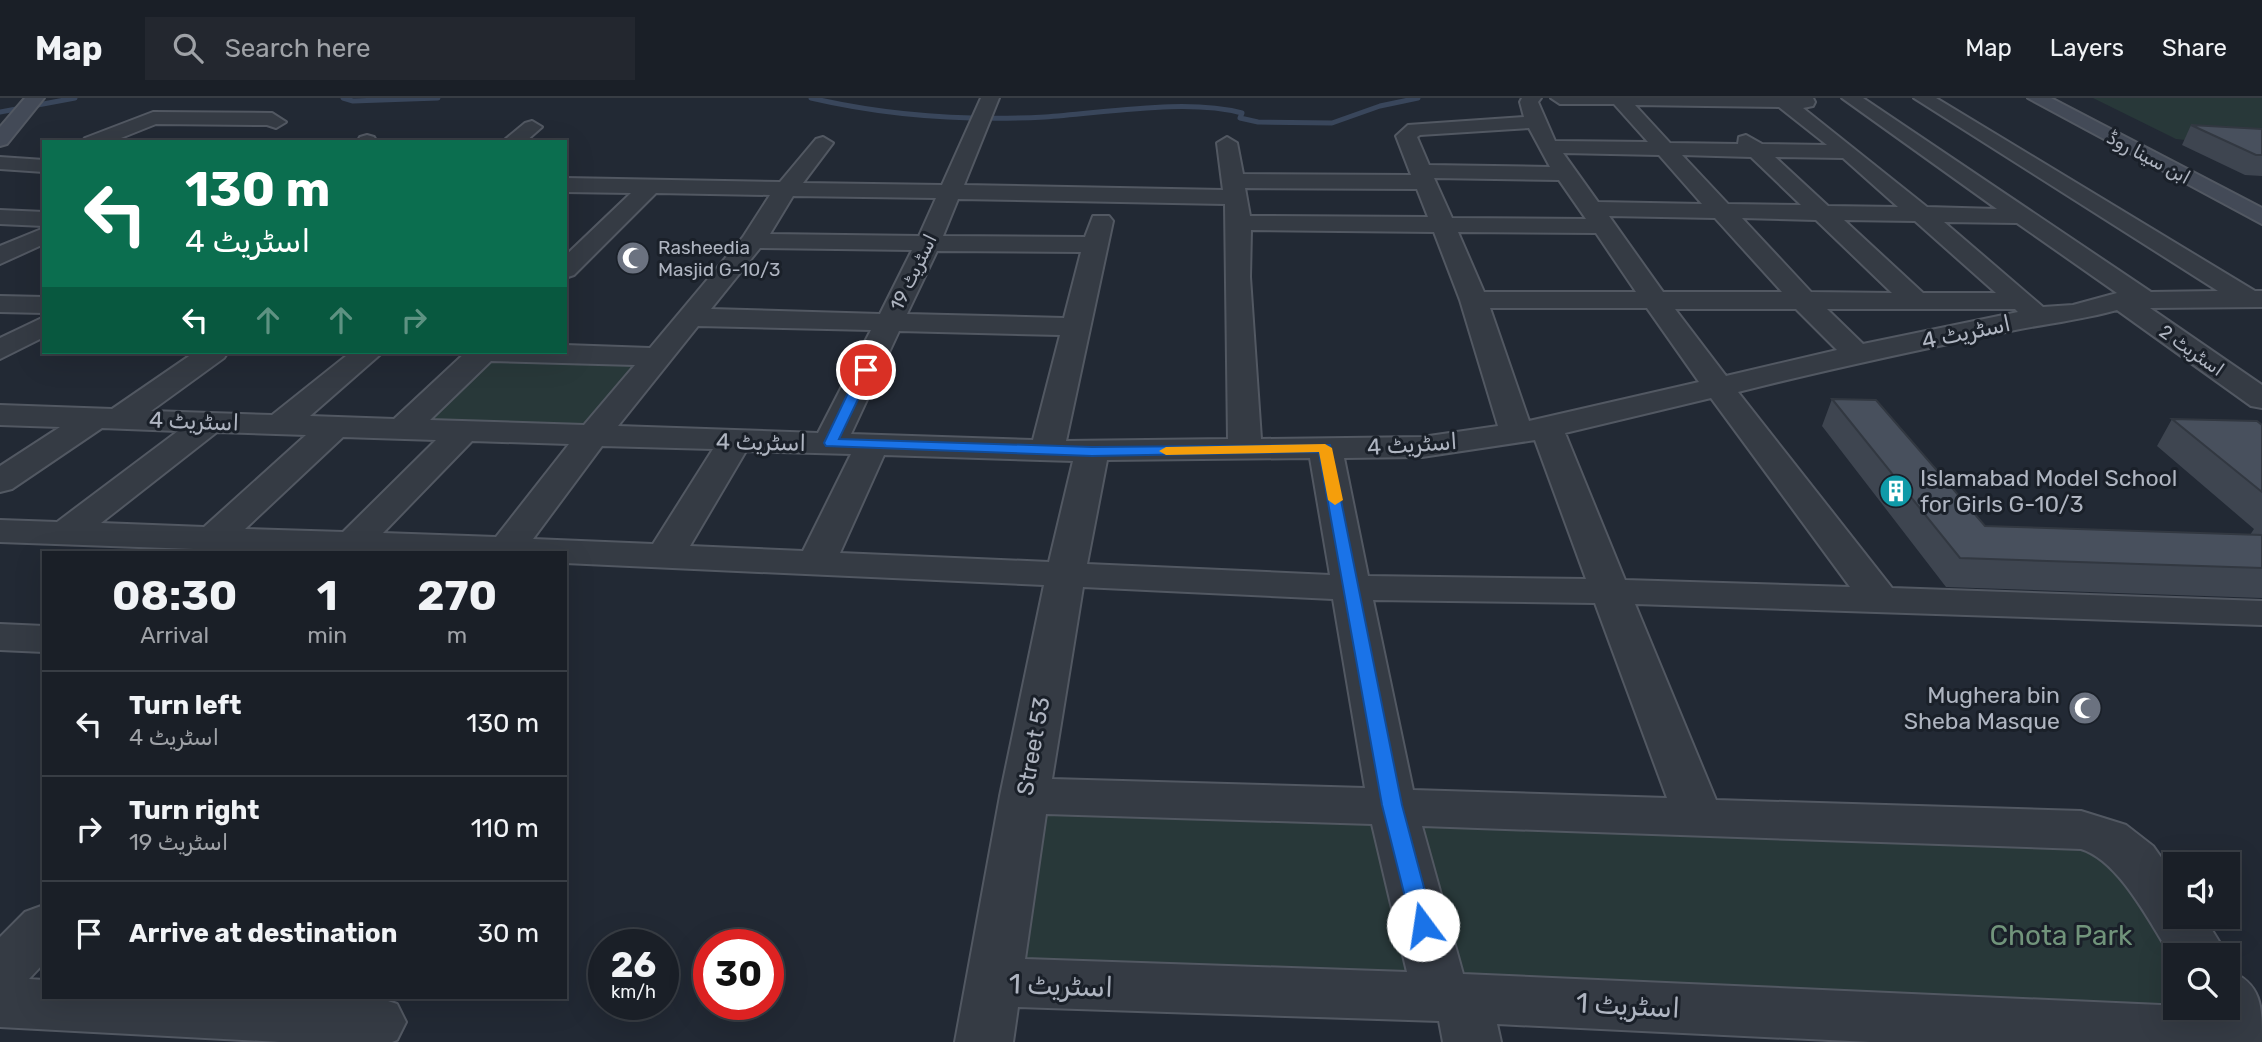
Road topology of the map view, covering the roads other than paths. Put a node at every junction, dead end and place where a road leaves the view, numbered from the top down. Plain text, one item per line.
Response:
1 (35, 98) edge
2 (990, 98) edge
3 (1560, 98) edge
4 (1923, 98) edge
5 (2037, 98) edge
6 (2072, 98) edge
7 (1619, 99) edge
8 (1700, 100) edge
9 (1782, 100) edge
10 (1840, 101) edge
11 (1538, 122) edge
12 (531, 127) dead end
13 (245, 137) dead end
14 (1, 139) edge
15 (97, 140) edge
16 (515, 140) edge
17 (1227, 143) dead end
18 (823, 144) dead end
19 (1664, 149) junction
20 (1756, 150) junction
21 (1850, 153) junction
22 (1934, 156) junction
23 (0, 163) edge
24 (41, 165) edge
25 (1564, 174) junction
26 (1422, 176) junction
27 (2238, 181) dead end
28 (567, 185) edge
29 (650, 187) junction
30 (785, 190) junction
31 (949, 193) junction
32 (1107, 194) junction
33 (1236, 200) junction
34 (1720, 210) junction
35 (1819, 213) junction
36 (1919, 215) junction
37 (2022, 216) junction
38 (0, 217) edge
39 (1597, 217) junction
40 (2262, 217) edge
41 (1442, 224) junction
42 (42, 232) edge
43 (42, 233) edge
44 (753, 241) junction
45 (927, 245) junction
46 (1095, 245) junction
47 (576, 249) edge
48 (0, 256) edge
49 (567, 266) edge
50 (2131, 299) junction
51 (2255, 299) edge
52 (1474, 300) junction
53 (1654, 300) junction
54 (1915, 300) junction
55 (1805, 302) junction
56 (0, 304) edge
57 (42, 305) edge
58 (2030, 308) junction
59 (688, 317) junction
60 (889, 321) junction
61 (42, 326) edge
62 (1076, 327) junction
63 (0, 350) edge
64 (211, 354) edge
65 (367, 354) edge
66 (481, 354) edge
67 (559, 354) edge
68 (1857, 354) junction
69 (660, 357) junction
70 (1718, 390) junction
71 (2262, 399) edge
72 (0, 415) edge
73 (107, 418) junction
74 (211, 421) junction
75 (280, 424) junction
76 (336, 425) junction
77 (402, 429) junction
78 (464, 430) junction
79 (1532, 431) junction
80 (592, 437) junction
81 (735, 441) junction
82 (830, 443) junction
83 (873, 443) junction
84 (1325, 448) junction
85 (1245, 450) junction
86 (1046, 451) junction
87 (1092, 452) junction
88 (0, 482) edge
89 (0, 531) edge
90 (66, 533) junction
91 (215, 537) junction
92 (353, 542) junction
93 (506, 549) junction
94 (551, 551) edge
95 (567, 552) edge
96 (665, 556) junction
97 (817, 562) junction
98 (1065, 573) junction
99 (1352, 588) junction
100 (1612, 591) junction
101 (1882, 602) junction
102 (2262, 612) edge
103 (0, 637) edge
104 (42, 639) edge
105 (1024, 796) junction
106 (1392, 805) junction
107 (1699, 820) junction
108 (42, 929) edge
109 (2192, 943) edge
110 (0, 973) edge
111 (994, 982) junction
112 (0, 1002) edge
113 (1459, 1012) edge
114 (377, 1021) edge
115 (2249, 1021) edge
116 (2050, 1033) edge
117 (984, 1042) edge

1 - 14 main road
2 - 31 street, اسٹریٹ 19
3 - 7 street
4 - 51 street
5 - 40 main road, ابن سینا روڈ
6 - 27 main road, ابن سینا روڈ
7 - 8 street
7 - 19 street
8 - 9 street
8 - 20 street
9 - 10 street
9 - 21 street
10 - 22 street, اسٹریٹ 2
11 - 19 street
11 - 25 street
11 - 26 street
12 - 16 street
13 - 15 street
17 - 33 street
18 - 30 street
19 - 20 street
19 - 34 street
20 - 21 street
20 - 35 street
21 - 22 street
21 - 36 street
22 - 37 street, اسٹریٹ 2
23 - 24 street
25 - 26 street
25 - 39 street
26 - 33 street
26 - 41 street
28 - 29 street
29 - 30 street
29 - 47 street
30 - 31 street
30 - 44 street
31 - 32 street
31 - 45 street, اسٹریٹ 19
32 - 33 street
32 - 46 street
33 - 41 street
33 - 85 street
34 - 35 street
34 - 39 street
34 - 55 street
35 - 36 street
35 - 54 street
36 - 37 street
36 - 58 street
37 - 50 street, اسٹریٹ 2
38 - 42 street
39 - 41 street
39 - 53 street
41 - 52 street
43 - 48 street
44 - 45 street
44 - 59 street
45 - 46 street
45 - 60 street, اسٹریٹ 19
46 - 62 street
47 - 49 street
50 - 51 street, اسٹریٹ 4
50 - 58 street, اسٹریٹ 4
50 - 71 street, اسٹریٹ 2
52 - 53 street
52 - 79 street
53 - 55 street
53 - 70 street
54 - 55 street
54 - 58 street
55 - 68 street
56 - 57 street
58 - 68 street, اسٹریٹ 4
59 - 60 street
59 - 69 street
60 - 62 street
60 - 82 street, اسٹریٹ 19
61 - 63 street
62 - 86 street
64 - 73 street
65 - 75 street
66 - 77 street
67 - 69 street
68 - 70 street, اسٹریٹ 4
69 - 80 street
70 - 79 street, اسٹریٹ 4
70 - 101 street
72 - 73 street, اسٹریٹ 4
73 - 74 street, اسٹریٹ 4
73 - 88 street
74 - 75 street, اسٹریٹ 4
74 - 90 street
75 - 76 street, اسٹریٹ 4
76 - 77 street, اسٹریٹ 4
76 - 91 street
77 - 78 street, اسٹریٹ 4
78 - 80 street, اسٹریٹ 4
78 - 92 street
79 - 84 street, اسٹریٹ 4
79 - 100 street
80 - 81 street, اسٹریٹ 4
80 - 93 street
81 - 82 street, اسٹریٹ 4
81 - 96 street
82 - 83 street, اسٹریٹ 4
83 - 86 street, اسٹریٹ 4
83 - 97 street
84 - 85 street, اسٹریٹ 4
84 - 99 street
85 - 87 street, اسٹریٹ 4
86 - 87 street, اسٹریٹ 4
87 - 98 street, Street 53
89 - 90 street
90 - 91 street
91 - 92 street
92 - 93 street
93 - 94 street
95 - 96 street
96 - 97 street
97 - 98 street
98 - 99 street
98 - 105 street, Street 53
99 - 100 street
99 - 106 street
100 - 101 street
100 - 107 street
101 - 102 street
103 - 104 street
105 - 106 street
105 - 111 street, Street 53
106 - 107 street
106 - 113 street
107 - 109 street
108 - 110 street
111 - 113 street, اسٹریٹ 1
111 - 117 street, Street 53
112 - 114 street
113 - 116 street, اسٹریٹ 1
115 - 116 street, اسٹریٹ 1

